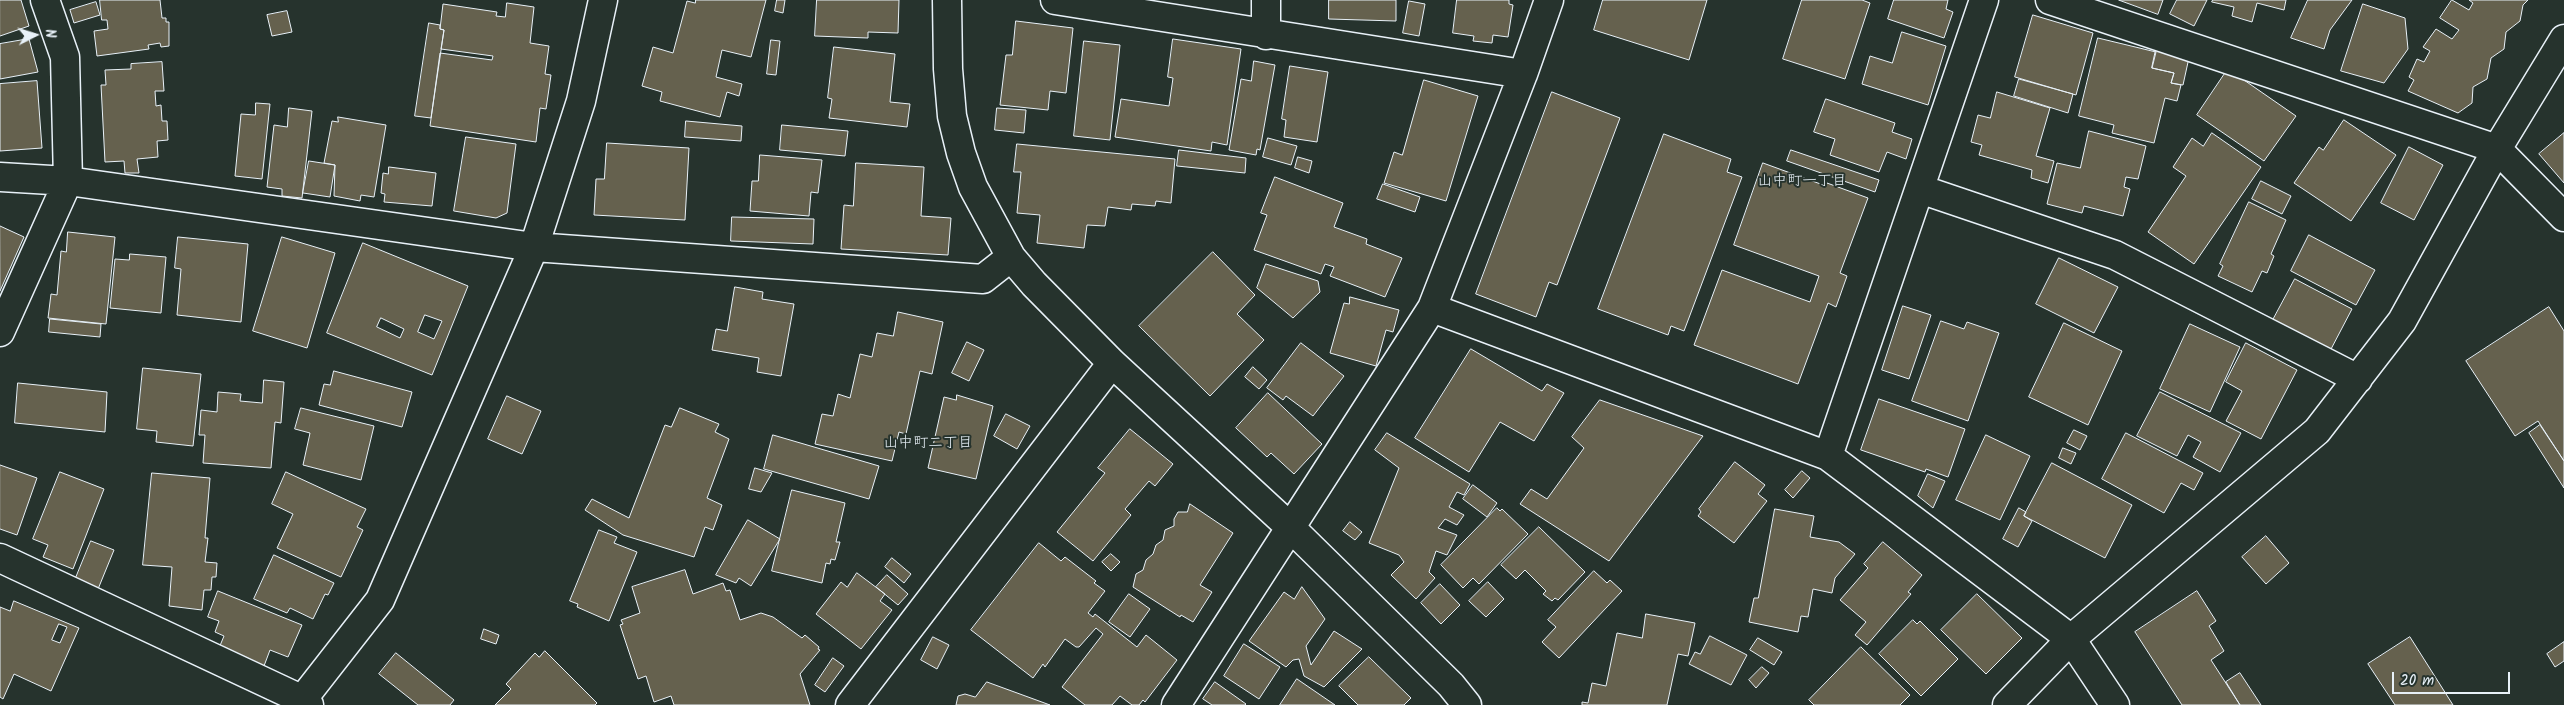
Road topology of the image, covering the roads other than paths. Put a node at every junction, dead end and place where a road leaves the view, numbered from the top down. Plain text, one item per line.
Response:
1 (45, 0) edge
2 (603, 0) edge
3 (947, 0) edge
4 (1055, 0) edge
5 (1266, 0) edge
6 (1549, 0) edge
7 (1984, 0) edge
8 (2050, 0) edge
9 (1266, 34) junction
10 (2564, 39) edge
11 (1523, 74) junction
12 (2497, 149) junction
13 (0, 176) edge
14 (68, 181) junction
15 (1920, 189) junction
16 (2564, 217) edge
17 (534, 247) junction
18 (1011, 257) junction
19 (1432, 308) junction
20 (0, 332) edge
21 (1112, 363) junction
22 (2358, 379) junction
23 (1828, 456) junction
24 (1291, 528) junction
25 (0, 558) edge
26 (2071, 639) junction
27 (303, 703) edge
28 (850, 705) edge
29 (1176, 705) edge
30 (1467, 705) edge
31 (2007, 705) edge
32 (2115, 705) edge

1 - 14 street
2 - 17 street
3 - 18 street
4 - 9 street
5 - 9 street
6 - 11 street
7 - 15 street
8 - 12 street
9 - 11 street
10 - 12 street
11 - 19 street
12 - 16 street
12 - 22 street
13 - 14 street
14 - 17 street
14 - 20 street
15 - 22 street
15 - 23 street
17 - 18 street
17 - 27 street
18 - 21 street
19 - 23 street
19 - 24 street
21 - 24 street
21 - 28 street
22 - 26 street
23 - 26 street
24 - 29 street
24 - 30 street
25 - 27 street
26 - 31 street
26 - 32 street

